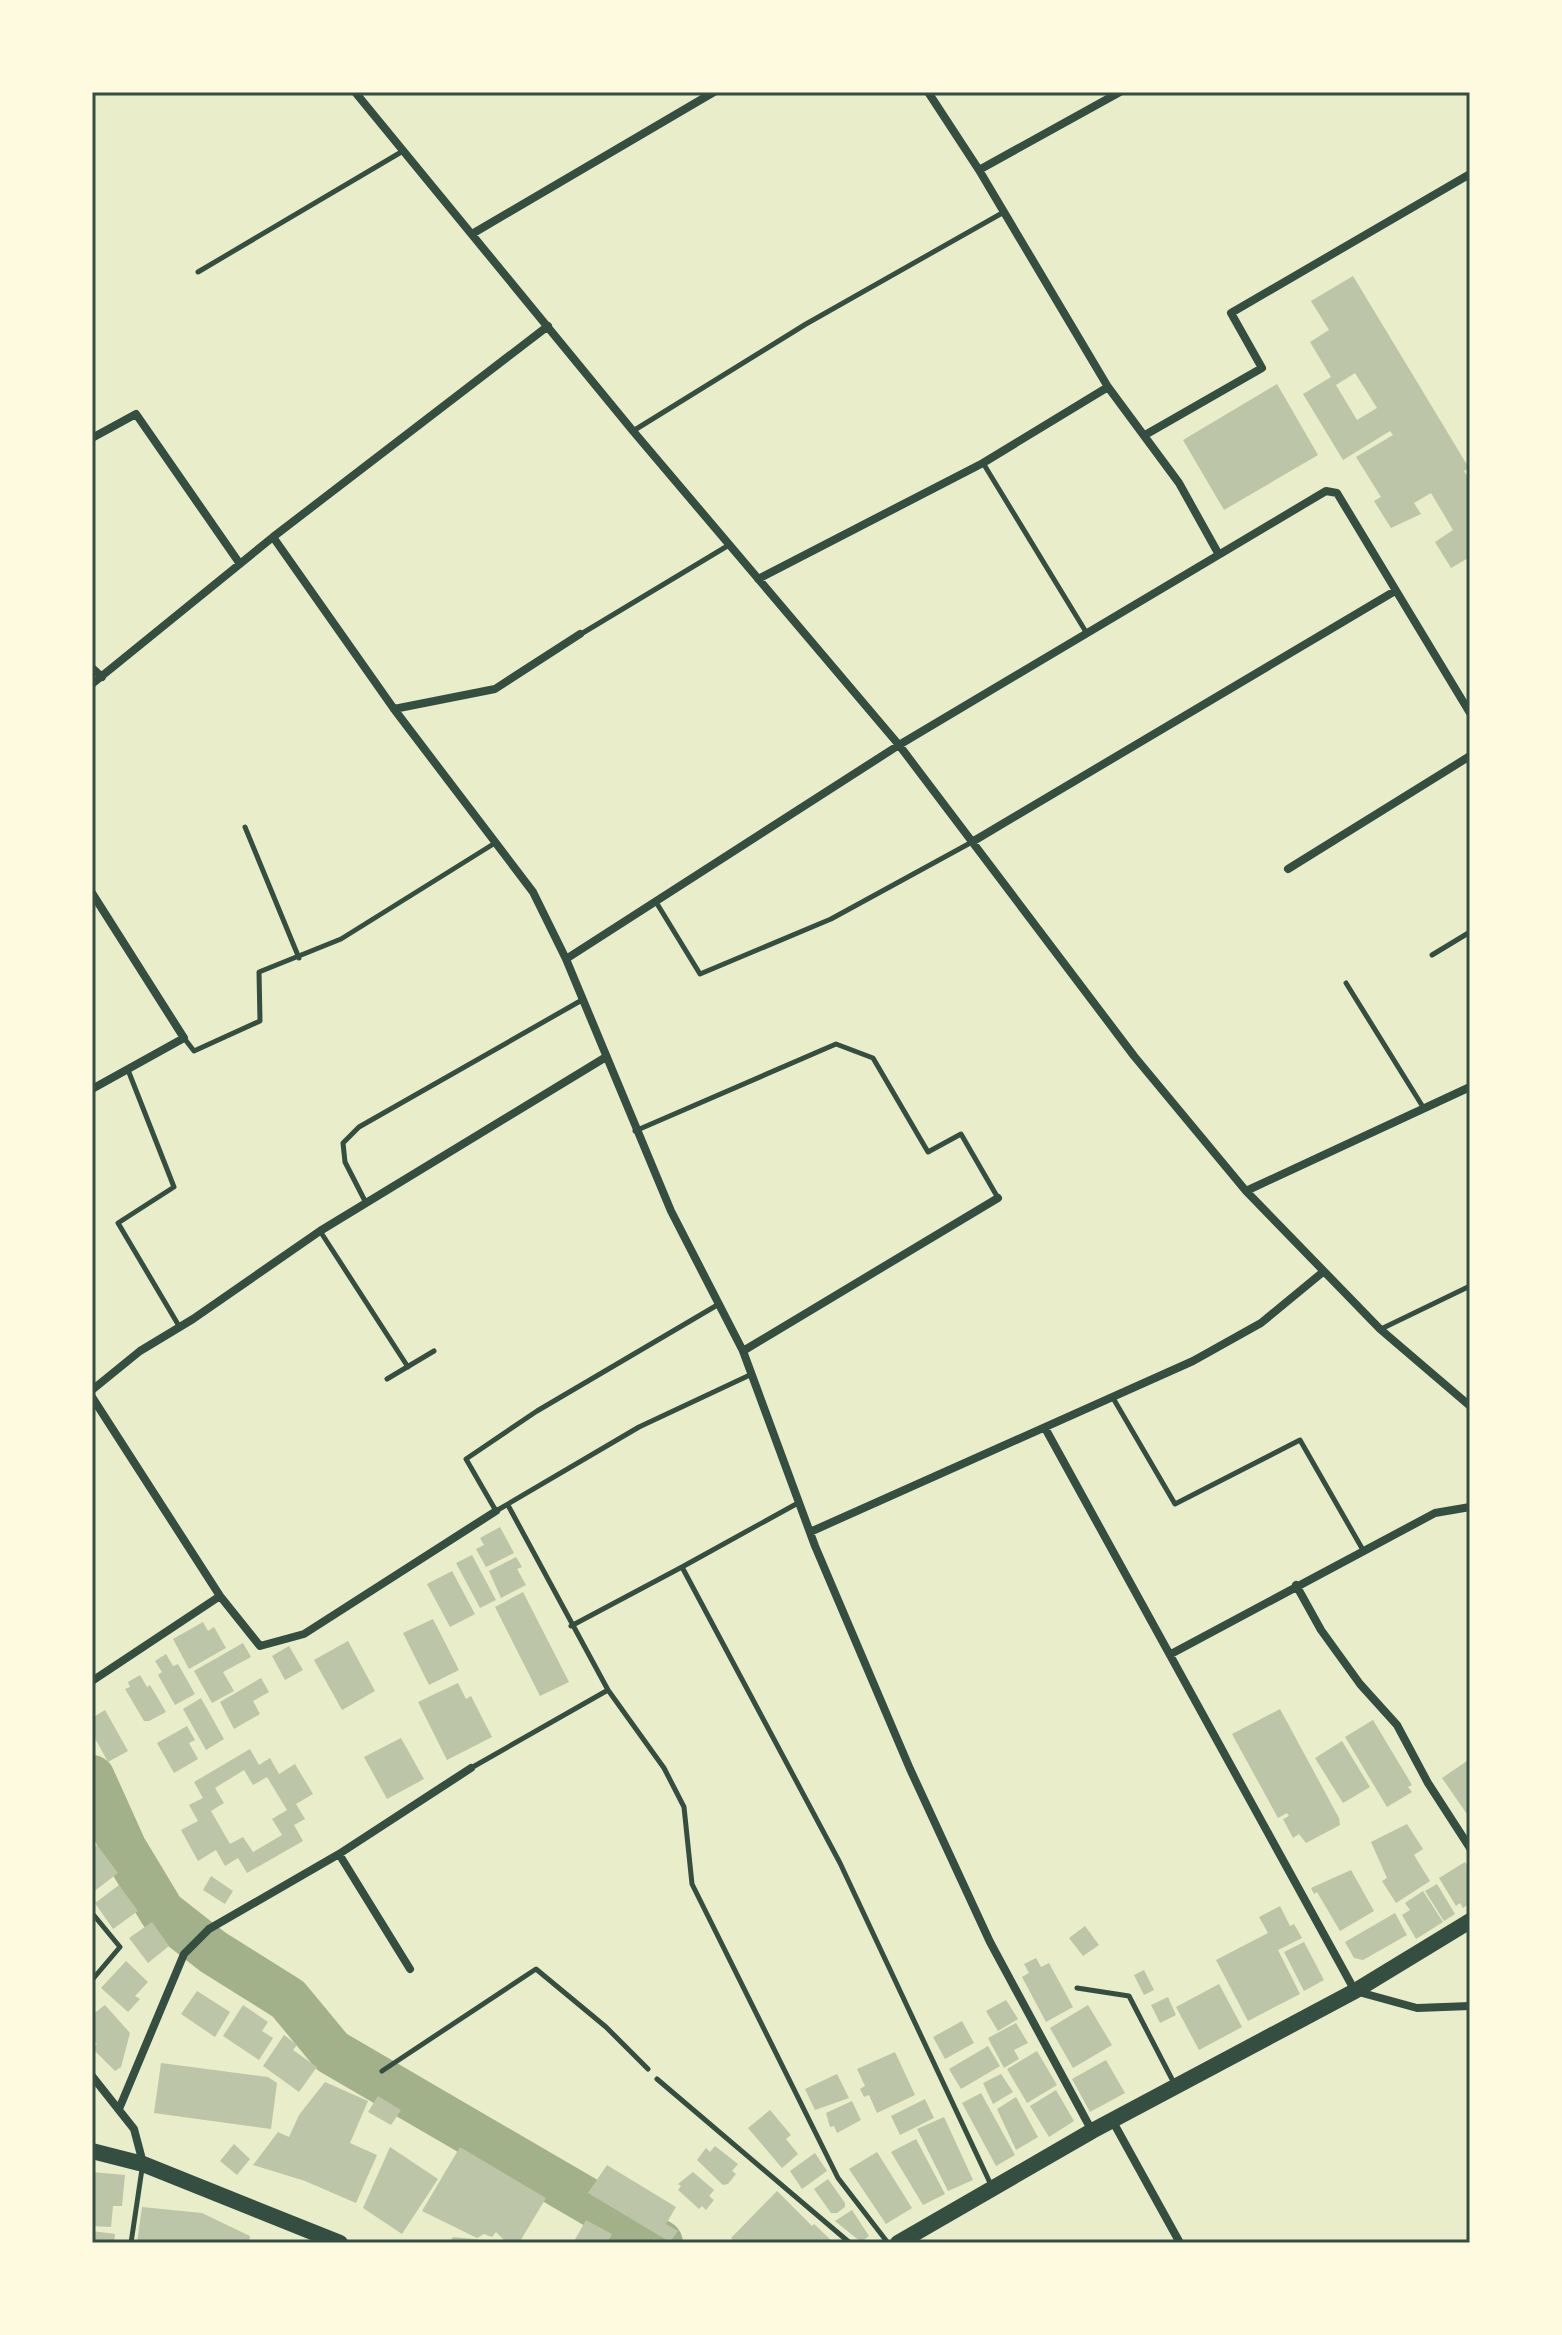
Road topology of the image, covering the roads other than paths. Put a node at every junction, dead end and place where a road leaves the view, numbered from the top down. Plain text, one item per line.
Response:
1 (714, 92) edge
2 (928, 92) edge
3 (1120, 92) edge
4 (357, 93) edge
5 (403, 151) junction
6 (979, 170) junction
7 (1470, 174) edge
8 (1004, 212) junction
9 (472, 234) junction
10 (198, 272) dead end
11 (548, 326) junction
12 (1108, 387) junction
13 (633, 431) junction
14 (1145, 435) junction
15 (92, 438) edge
16 (983, 463) junction
17 (273, 537) junction
18 (729, 545) junction
19 (1218, 553) junction
20 (240, 564) junction
21 (758, 579) junction
22 (1395, 591) junction
23 (1086, 632) junction
24 (580, 634) joint
25 (92, 668) edge
26 (102, 677) junction
27 (92, 684) edge
28 (394, 709) junction
29 (1470, 713) edge
30 (899, 745) junction
31 (1470, 756) edge
32 (245, 827) dead end
33 (972, 842) junction
34 (495, 843) junction
35 (1288, 869) dead end
36 (92, 893) edge
37 (656, 902) junction
38 (1470, 932) edge
39 (1432, 955) dead end
40 (299, 958) junction
41 (566, 959) junction
42 (1346, 983) dead end
43 (582, 1000) junction
44 (184, 1038) junction
45 (606, 1057) junction
46 (128, 1070) junction
47 (1470, 1087) edge
48 (92, 1089) edge
49 (1423, 1107) junction
50 (635, 1131) junction
51 (1246, 1191) junction
52 (998, 1198) joint
53 (366, 1203) junction
54 (320, 1231) junction
55 (1323, 1272) junction
56 (1470, 1286) edge
57 (719, 1304) junction
58 (180, 1327) junction
59 (1380, 1329) junction
60 (434, 1351) dead end
61 (743, 1351) junction
62 (408, 1367) junction
63 (752, 1374) junction
64 (387, 1379) dead end
65 (92, 1390) edge
66 (92, 1397) edge
67 (1113, 1398) junction
68 (1470, 1406) edge
69 (1045, 1428) junction
70 (798, 1503) junction
71 (509, 1507) junction
72 (1470, 1507) edge
73 (496, 1511) junction
74 (810, 1532) junction
75 (1363, 1550) junction
76 (682, 1567) junction
77 (1296, 1585) junction
78 (220, 1596) junction
79 (571, 1626) junction
80 (1171, 1654) junction
81 (92, 1681) edge
82 (608, 1690) junction
83 (471, 1768) joint
84 (1470, 1848) edge
85 (339, 1854) junction
86 (92, 1913) edge
87 (1470, 1921) edge
88 (410, 1969) dead end
89 (92, 1980) edge
90 (1077, 1988) dead end
91 (1355, 1991) junction
92 (1470, 2006) edge
93 (92, 2076) edge
94 (657, 2079) road end
95 (1176, 2086) junction
96 (119, 2109) junction
97 (1112, 2120) junction
98 (1092, 2131) junction
99 (92, 2151) edge
100 (143, 2164) junction
101 (993, 2188) junction
102 (131, 2243) edge
103 (340, 2243) edge
104 (850, 2243) edge
105 (888, 2243) edge
106 (898, 2243) edge
107 (1180, 2243) edge

1 - 9 street
2 - 6 street
3 - 6 street
4 - 5 street
5 - 9 street
5 - 10 lane
6 - 8 street
7 - 14 street
8 - 12 street
8 - 13 lane
9 - 11 street
11 - 13 street
11 - 17 street
12 - 14 street
12 - 16 street
13 - 18 street
14 - 19 street
15 - 20 street
16 - 21 street
16 - 23 lane
17 - 20 street
17 - 28 street
18 - 21 street
18 - 24 lane
19 - 22 street
19 - 23 street
20 - 26 street
21 - 30 street
22 - 29 street
22 - 33 street
23 - 30 street
24 - 28 street
25 - 26 street
26 - 27 street
28 - 34 street
30 - 33 street
30 - 37 street
31 - 35 street
32 - 40 lane
33 - 37 lane
33 - 51 street
34 - 40 lane
34 - 41 street
36 - 44 street
37 - 41 street
38 - 39 lane
40 - 44 lane
41 - 43 street
42 - 49 lane
43 - 45 street
43 - 53 lane
44 - 46 street
45 - 50 street
45 - 53 street
46 - 48 street
46 - 58 lane
47 - 49 street
49 - 51 street
50 - 52 lane
50 - 57 street
51 - 55 street
52 - 61 street
53 - 54 street
54 - 58 street
54 - 62 lane
55 - 59 street
55 - 67 street
56 - 59 lane
57 - 61 street
57 - 73 lane
58 - 65 street
59 - 68 street
60 - 62 lane
61 - 63 street
62 - 64 lane
63 - 70 street
63 - 71 lane
66 - 78 street
67 - 69 street
67 - 75 lane
69 - 74 street
69 - 80 street
70 - 74 street
70 - 76 lane
71 - 73 lane
71 - 79 lane
72 - 75 street
73 - 78 street
74 - 98 street
75 - 77 street
76 - 79 lane
76 - 101 lane
77 - 80 street
77 - 84 street
78 - 81 street
79 - 82 lane
80 - 91 street
82 - 83 lane
82 - 105 lane
83 - 85 street
85 - 88 street
85 - 96 street
86 - 89 lane
87 - 91 main road
90 - 95 lane
91 - 92 street
91 - 95 main road
93 - 96 street
94 - 104 lane
95 - 97 main road
96 - 100 street
97 - 98 main road
97 - 107 street
98 - 101 main road
99 - 100 main road
100 - 102 lane
100 - 103 main road
101 - 106 main road

